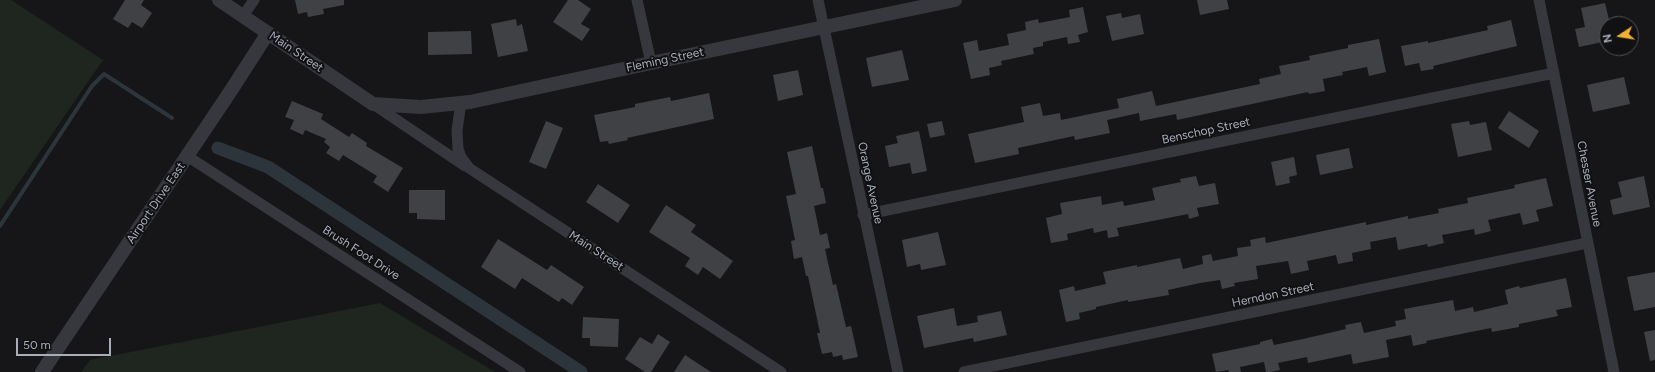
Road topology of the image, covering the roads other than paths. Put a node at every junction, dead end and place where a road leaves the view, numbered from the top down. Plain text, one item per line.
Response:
1 (219, 0) edge
2 (254, 0) edge
3 (637, 0) edge
4 (818, 0) edge
5 (955, 0) edge
6 (1539, 0) edge
7 (243, 16) junction
8 (824, 27) junction
9 (268, 33) junction
10 (651, 63) junction
11 (1554, 73) junction
12 (461, 103) junction
13 (373, 104) junction
14 (187, 156) junction
15 (469, 168) junction
16 (864, 214) junction
17 (1587, 243) junction
18 (42, 372) edge
19 (520, 372) edge
20 (781, 372) edge
21 (898, 372) edge
22 (964, 372) edge
23 (1614, 372) edge

1 - 7 street, Main Street
2 - 7 street
3 - 10 street
4 - 8 street, Orange Avenue
5 - 8 street, Fleming Street
6 - 11 street, Chesser Avenue
7 - 9 street, Main Street
8 - 10 street, Fleming Street
8 - 16 street, Orange Avenue
9 - 13 street, Main Street
9 - 14 street, Airport Drive East
10 - 12 street, Fleming Street
11 - 16 street, Benschop Street
11 - 17 street, Chesser Avenue
12 - 13 street, Fleming Street
12 - 15 street, Main Street
13 - 15 street
14 - 18 street, Airport Drive East
14 - 19 street, Brush Foot Drive
15 - 20 street, Main Street
16 - 21 street, Orange Avenue
17 - 22 street, Herndon Street
17 - 23 street, Chesser Avenue

